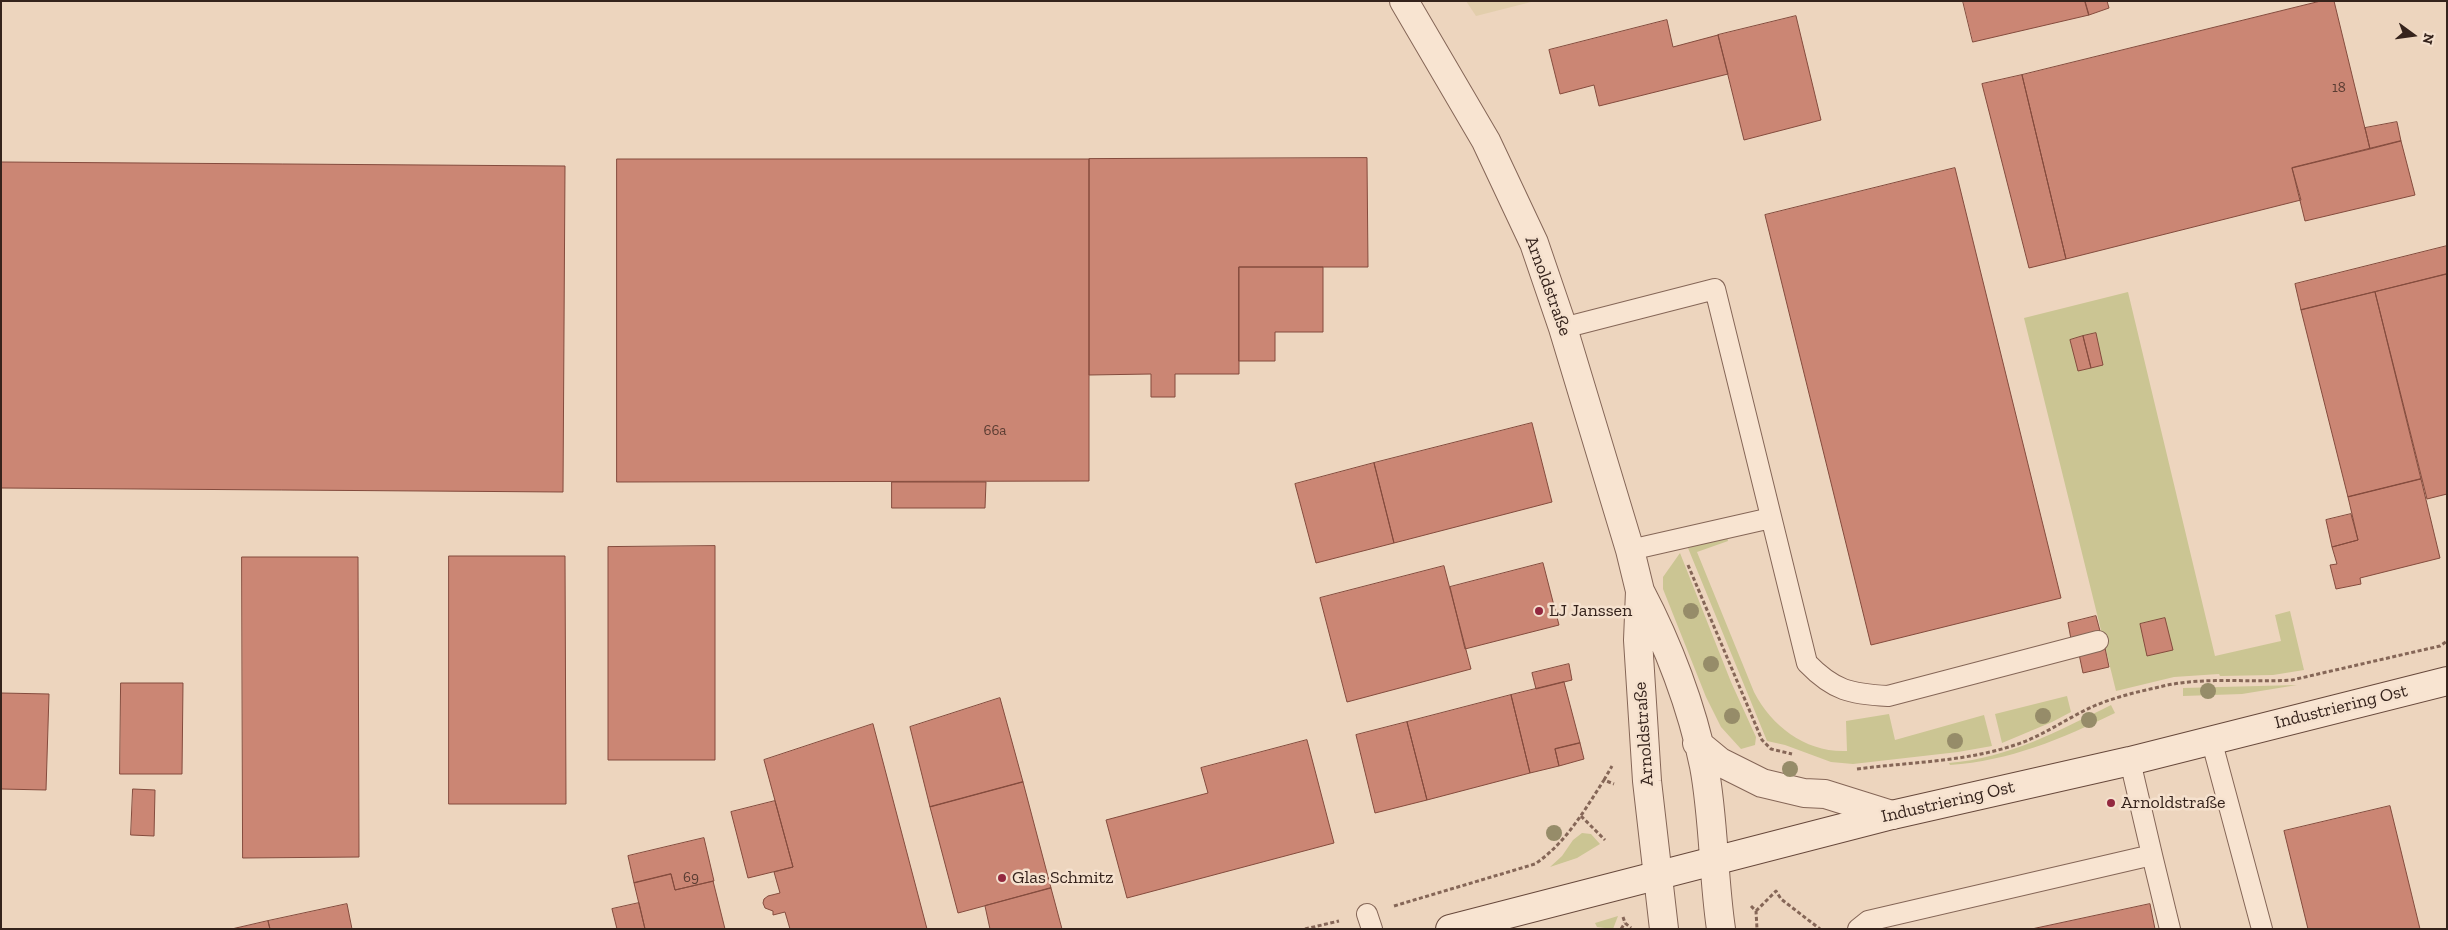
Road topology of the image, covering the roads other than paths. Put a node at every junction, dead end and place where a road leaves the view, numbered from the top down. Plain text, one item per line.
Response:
1 (1404, 1) edge
2 (1563, 328) junction
3 (1771, 518) junction
4 (1630, 550) junction
5 (1640, 591) junction
6 (2098, 642) dead end
7 (2447, 681) edge
8 (2211, 739) junction
9 (1698, 743) junction
10 (2130, 761) junction
11 (1892, 815) junction
12 (2152, 855) junction
13 (1715, 862) junction
14 (1657, 877) junction
15 (1503, 923) edge
16 (1450, 929) edge
17 (1664, 929) edge
18 (1721, 929) edge
19 (1858, 929) edge
20 (2170, 929) edge
21 (2262, 929) edge

1 - 2 street, Arnoldstraße
2 - 3 lane
2 - 4 street, Arnoldstraße
3 - 4 lane
3 - 6 lane
4 - 5 street, Arnoldstraße
5 - 9 street, Arnoldstraße
5 - 14 street, Arnoldstraße
7 - 8 street, Industriering Ost
8 - 10 street, Industriering Ost
8 - 21 lane
9 - 11 street
9 - 13 street, Arnoldstraße
10 - 11 street, Industriering Ost
10 - 12 lane
11 - 13 street, Industriering Ost
12 - 19 lane
12 - 20 lane
13 - 14 street, Industriering Ost
13 - 18 street, Arnoldstraße
14 - 15 street, Industriering Ost
14 - 17 street, Arnoldstraße
15 - 16 street, Industriering Ost

